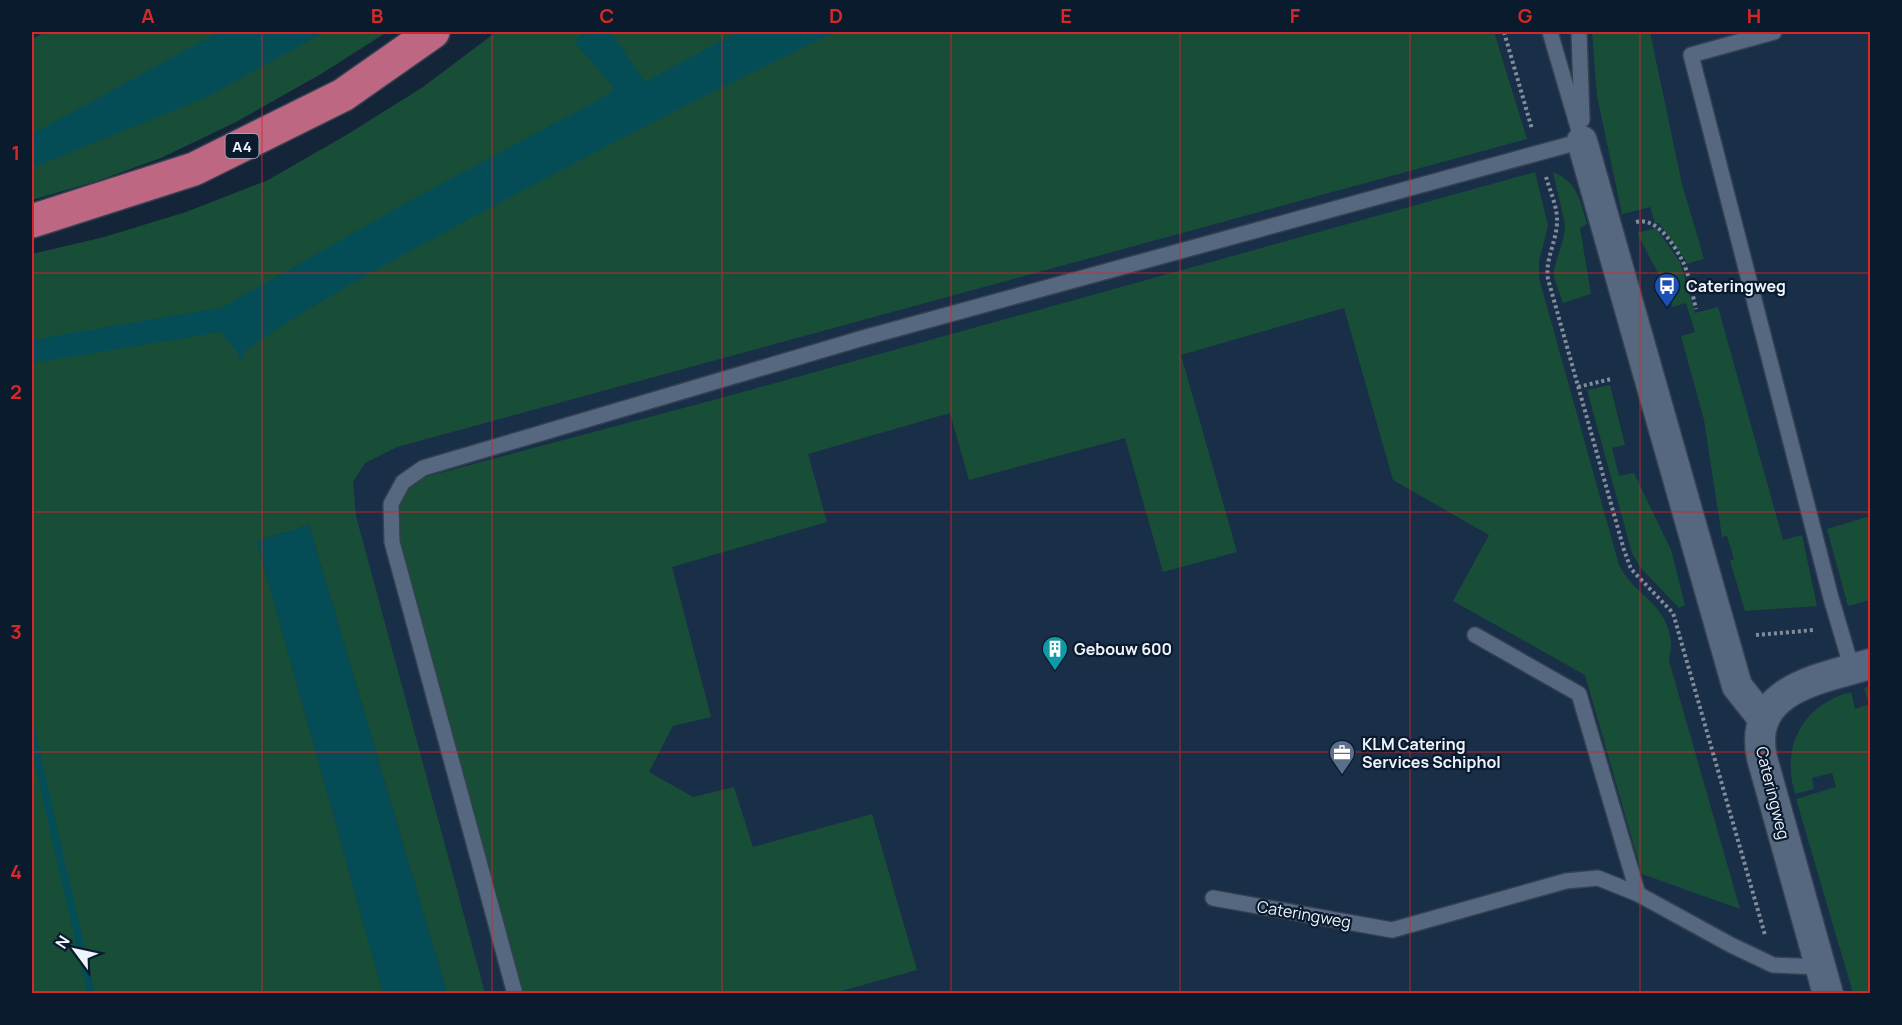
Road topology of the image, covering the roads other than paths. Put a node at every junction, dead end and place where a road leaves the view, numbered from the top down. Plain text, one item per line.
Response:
1 (433, 32) edge
2 (1550, 32) edge
3 (1579, 32) edge
4 (1774, 32) edge
5 (1582, 141) junction
6 (32, 221) edge
7 (1476, 635) dead end
8 (1861, 667) edge
9 (1764, 720) junction
10 (1638, 894) junction
11 (1213, 898) dead end
12 (1824, 980) edge
13 (515, 993) edge

1 - 6 highway, A4
2 - 5 lane
3 - 5 lane
4 - 8 lane
5 - 9 street
5 - 13 lane
7 - 10 lane
8 - 9 street
9 - 12 street, Cateringweg
10 - 11 lane, Cateringweg
10 - 12 lane, Cateringweg

